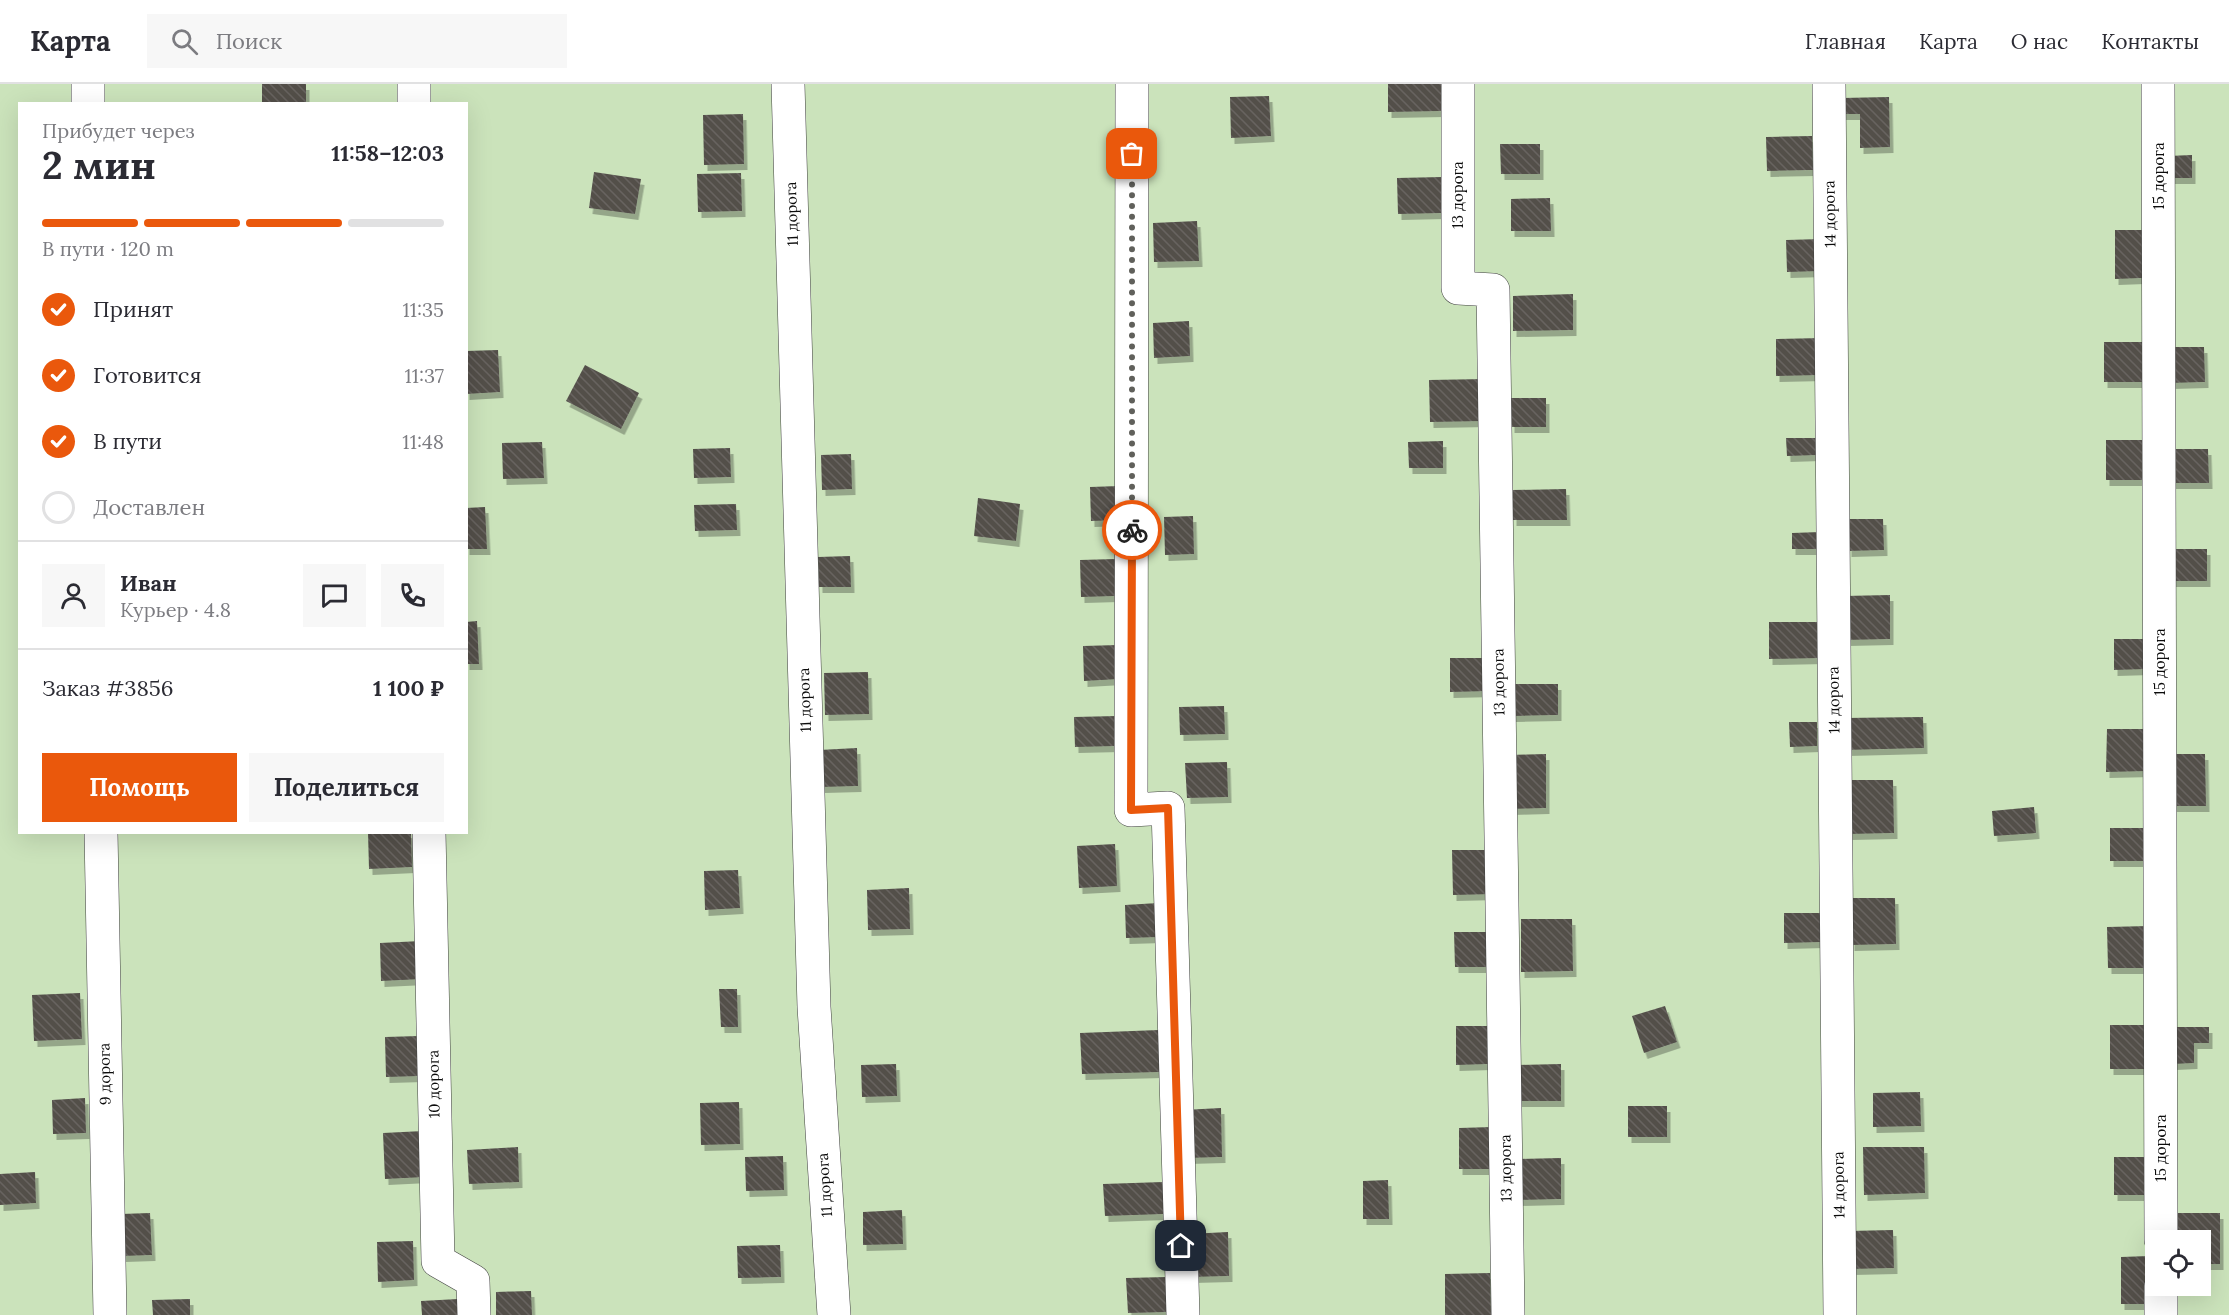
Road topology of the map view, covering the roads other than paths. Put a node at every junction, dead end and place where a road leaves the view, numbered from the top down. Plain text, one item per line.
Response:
1 (88, 84) edge
2 (414, 84) edge
3 (788, 84) edge
4 (1132, 84) edge
5 (1458, 84) edge
6 (1829, 84) edge
7 (2158, 84) edge
8 (88, 102) edge
9 (414, 102) edge
10 (101, 834) edge
11 (429, 834) edge
12 (2161, 1230) edge
13 (2161, 1296) edge
14 (110, 1315) edge
15 (474, 1315) edge
16 (834, 1315) edge
17 (1183, 1315) edge
18 (1508, 1315) edge
19 (1840, 1315) edge
20 (2161, 1315) edge

1 - 8 street
2 - 9 street
3 - 16 street, 11 дорога
4 - 17 street
5 - 18 street, 13 дорога
6 - 19 street, 14 дорога
7 - 12 street, 15 дорога
10 - 14 street, 9 дорога
11 - 15 street, 10 дорога
13 - 20 street

